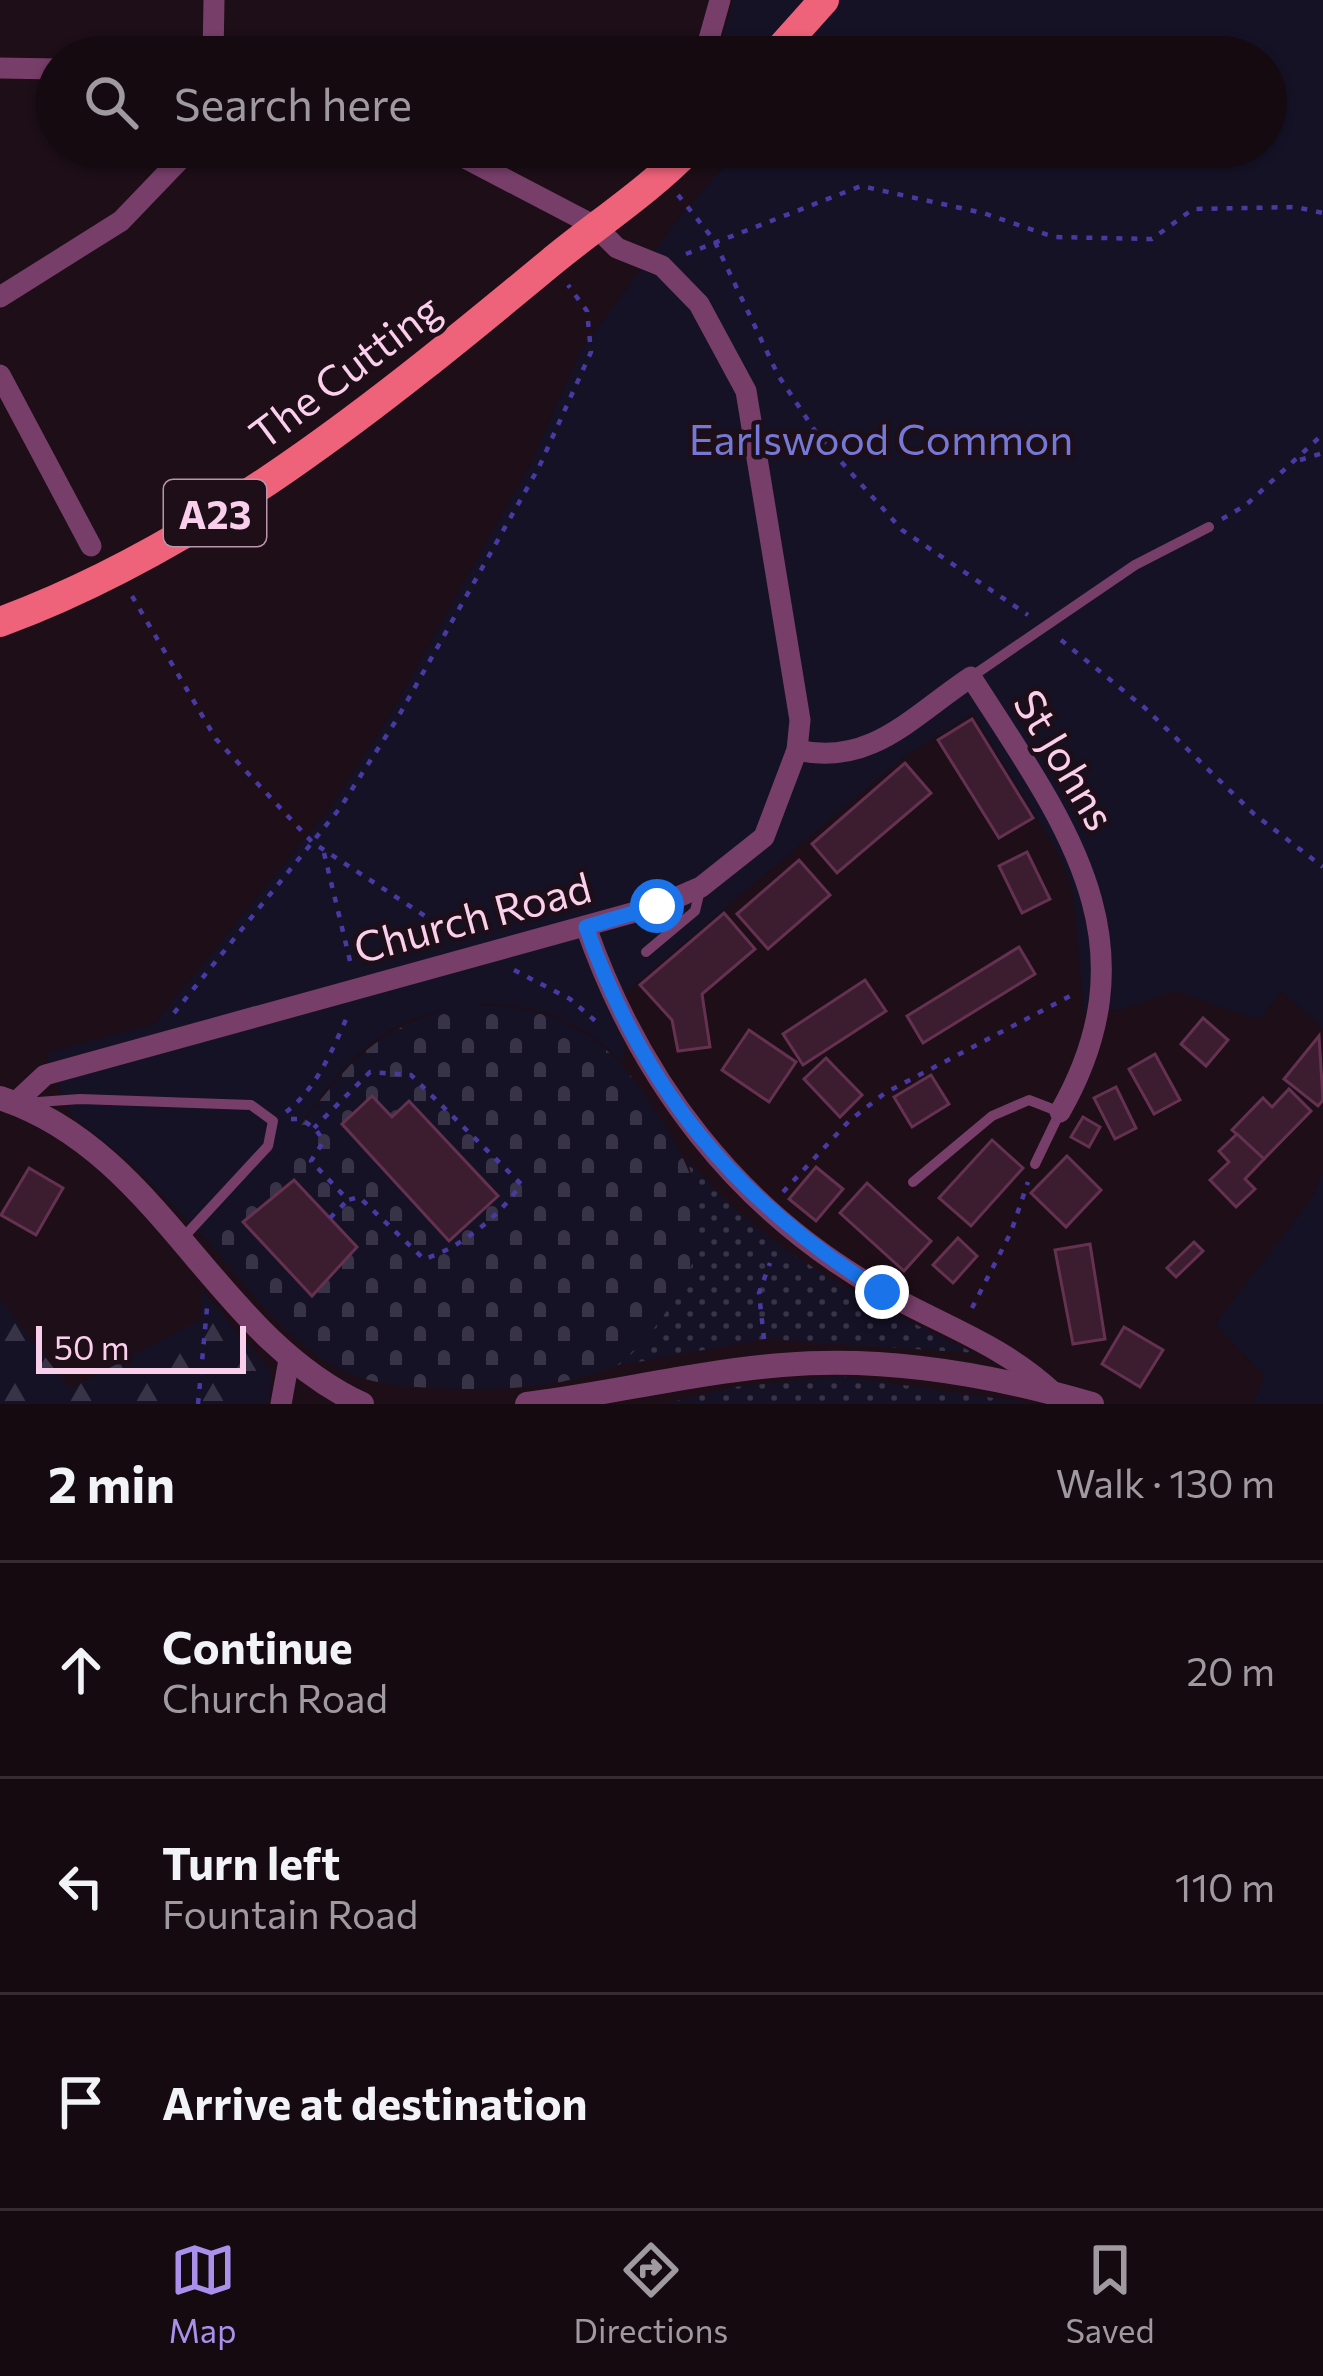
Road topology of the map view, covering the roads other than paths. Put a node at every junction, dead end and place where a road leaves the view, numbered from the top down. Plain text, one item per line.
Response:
1 (214, 0) edge
2 (720, 0) edge
3 (824, 0) edge
4 (213, 36) edge
5 (710, 36) edge
6 (792, 36) edge
7 (0, 68) edge
8 (36, 68) edge
9 (172, 168) edge
10 (483, 168) edge
11 (671, 168) edge
12 (595, 226) junction
13 (0, 297) edge
14 (0, 375) edge
15 (1209, 526) road end
16 (92, 546) dead end
17 (0, 622) edge
18 (971, 677) junction
19 (797, 750) junction
20 (701, 887) junction
21 (586, 927) junction
22 (646, 952) dead end
23 (7, 1101) edge
24 (1060, 1112) junction
25 (1035, 1164) road end
26 (913, 1182) dead end
27 (182, 1239) junction
28 (289, 1360) junction
29 (1053, 1393) junction
30 (281, 1404) edge
31 (362, 1404) edge
32 (527, 1404) edge
33 (1092, 1404) edge

1 - 4 street
2 - 5 street
3 - 6 main road
7 - 8 street
9 - 13 street
10 - 12 street, Church Road
11 - 12 main road, A23
12 - 17 main road, The Cutting / A23
12 - 19 street, Church Road
14 - 16 street
15 - 18 lane
18 - 19 street, St Johns
18 - 24 street, St Johns
19 - 20 street, Church Road
20 - 21 street, Church Road
20 - 22 lane
21 - 23 street, Church Road
21 - 29 street
23 - 27 street
23 - 27 lane
24 - 25 lane
24 - 26 lane
27 - 28 street
28 - 30 street
28 - 31 street
29 - 32 street
29 - 33 street

